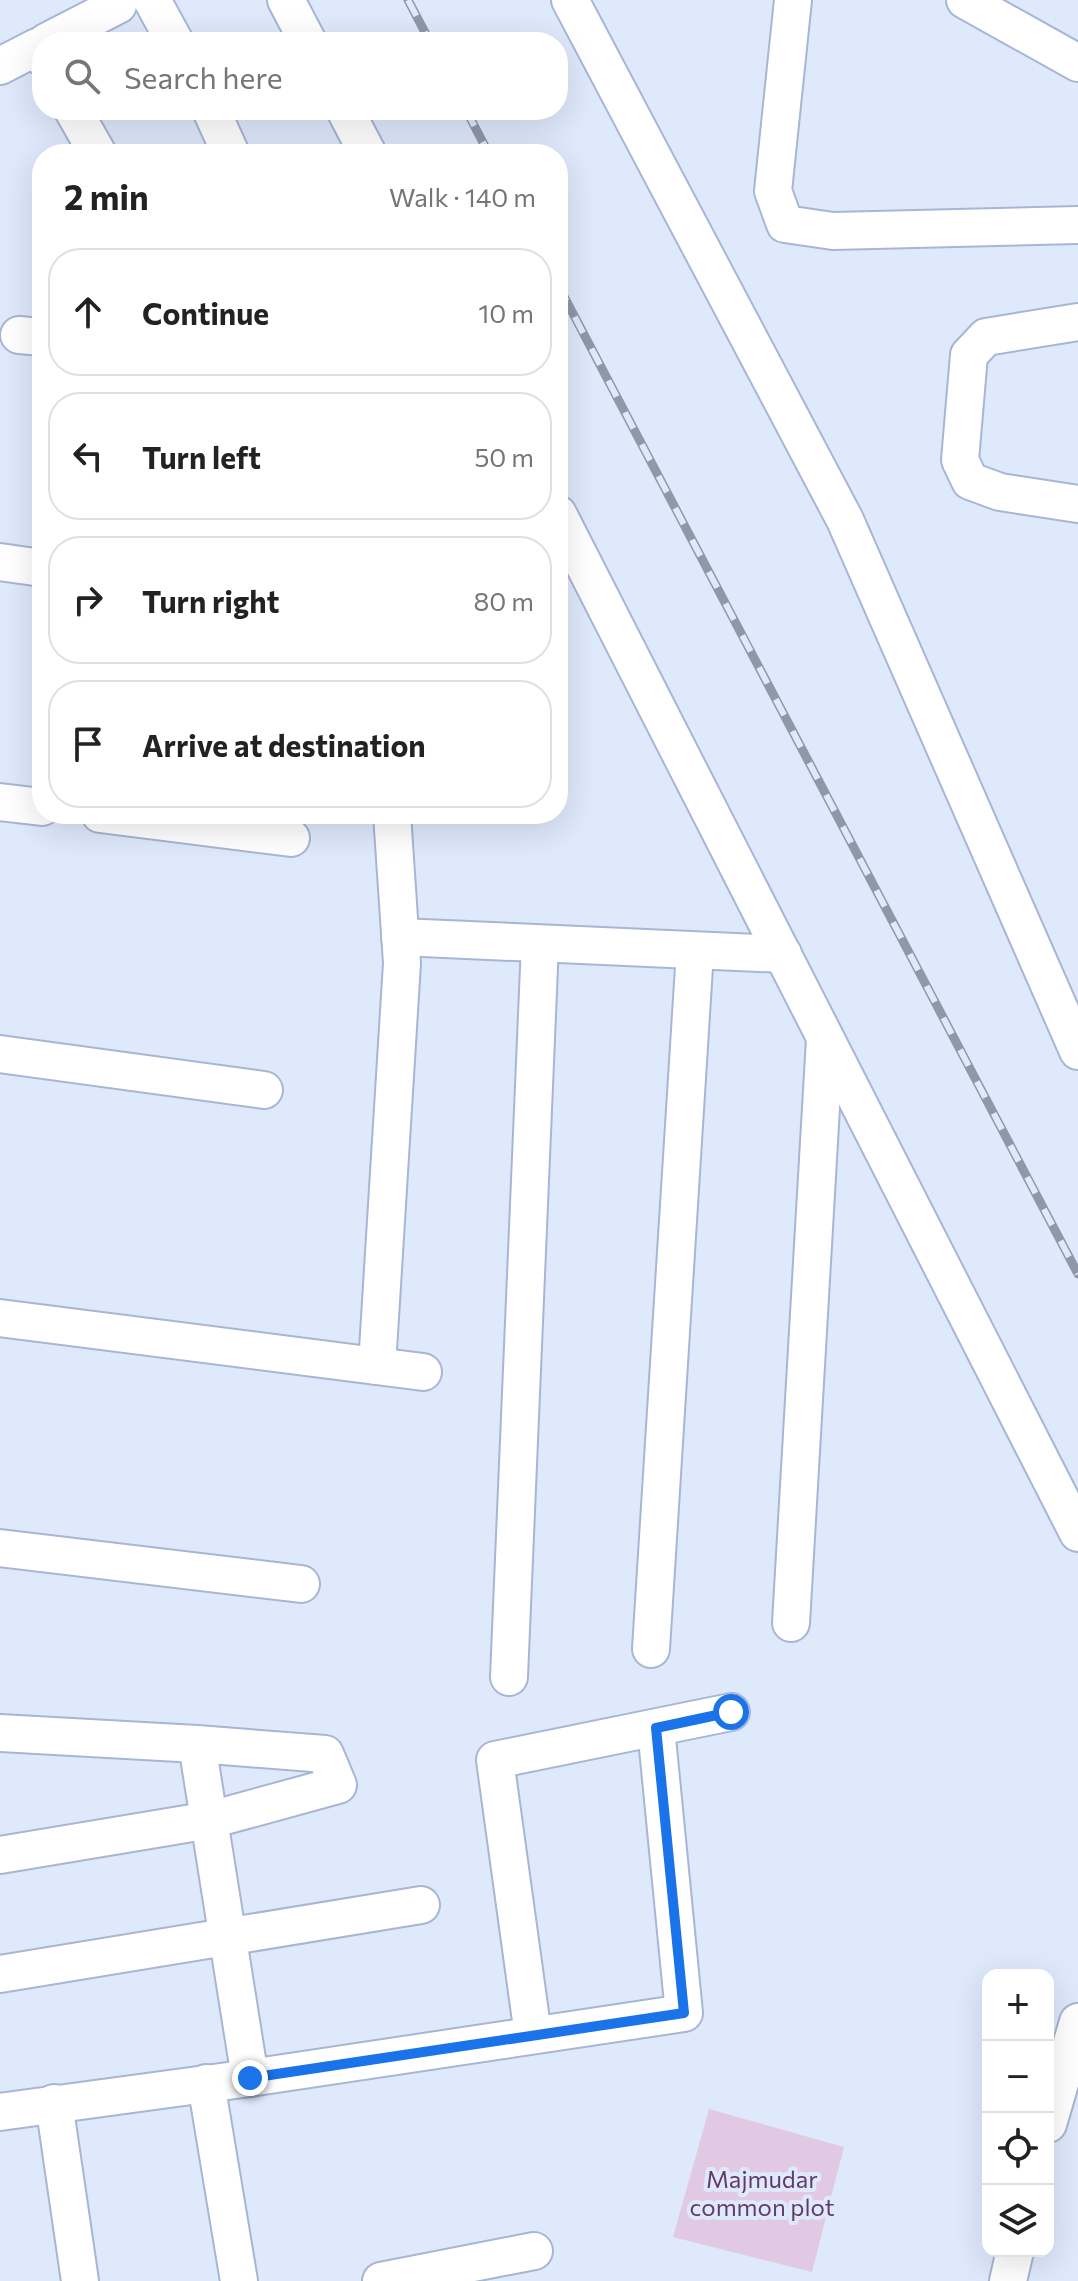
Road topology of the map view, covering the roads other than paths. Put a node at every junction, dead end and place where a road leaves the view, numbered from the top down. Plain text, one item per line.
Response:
1 (286, 0) edge
2 (570, 0) edge
3 (793, 0) edge
4 (965, 0) edge
5 (135, 3) edge
6 (74, 32) edge
7 (165, 32) edge
8 (303, 32) edge
9 (32, 52) edge
10 (1078, 63) edge
11 (0, 66) edge
12 (79, 120) edge
13 (216, 120) edge
14 (350, 120) edge
15 (92, 144) edge
16 (226, 144) edge
17 (363, 144) edge
18 (1078, 225) edge
19 (1078, 322) edge
20 (1078, 504) edge
21 (568, 534) edge
22 (0, 562) edge
23 (32, 567) edge
24 (0, 802) edge
25 (32, 806) edge
26 (180, 824) edge
27 (393, 824) edge
28 (291, 838) dead end
29 (400, 937) junction
30 (540, 944) junction
31 (695, 951) junction
32 (783, 954) junction
33 (825, 1037) junction
34 (1078, 1051) edge
35 (0, 1054) edge
36 (264, 1090) dead end
37 (0, 1318) edge
38 (377, 1366) junction
39 (423, 1372) dead end
40 (1078, 1533) edge
41 (0, 1548) edge
42 (301, 1584) dead end
43 (791, 1623) dead end
44 (651, 1649) dead end
45 (509, 1677) dead end
46 (731, 1712) dead end
47 (656, 1728) junction
48 (0, 1733) edge
49 (197, 1744) junction
50 (210, 1820) junction
51 (0, 1855) edge
52 (421, 1905) dead end
53 (227, 1936) junction
54 (0, 1974) edge
55 (1078, 2022) edge
56 (533, 2035) junction
57 (250, 2078) junction
58 (206, 2083) junction
59 (54, 2103) junction
60 (0, 2112) edge
61 (1051, 2113) edge
62 (534, 2251) dead end
63 (1014, 2257) edge
64 (80, 2281) edge
65 (239, 2281) edge
66 (381, 2281) edge
67 (1008, 2281) edge

1 - 8 street
2 - 34 street
3 - 18 street
4 - 10 street
5 - 6 street
5 - 7 street
9 - 11 street
12 - 15 street
13 - 16 street
14 - 17 street
19 - 20 street
21 - 32 street
22 - 23 street
24 - 25 street
26 - 28 street
27 - 29 street
29 - 30 street
29 - 38 street
30 - 31 street
30 - 45 street
31 - 32 street
31 - 44 street
32 - 33 street
33 - 40 street
33 - 43 street
35 - 36 street
37 - 38 street
38 - 39 street
41 - 42 street
46 - 47 street
47 - 56 street
47 - 56 street
48 - 49 street
49 - 50 street
49 - 50 street
50 - 51 street
50 - 53 street
52 - 53 street
53 - 54 street
53 - 57 street
55 - 61 street
56 - 57 street
57 - 58 street
58 - 59 street
58 - 65 street
59 - 60 street
59 - 64 street
62 - 66 street
63 - 67 street

